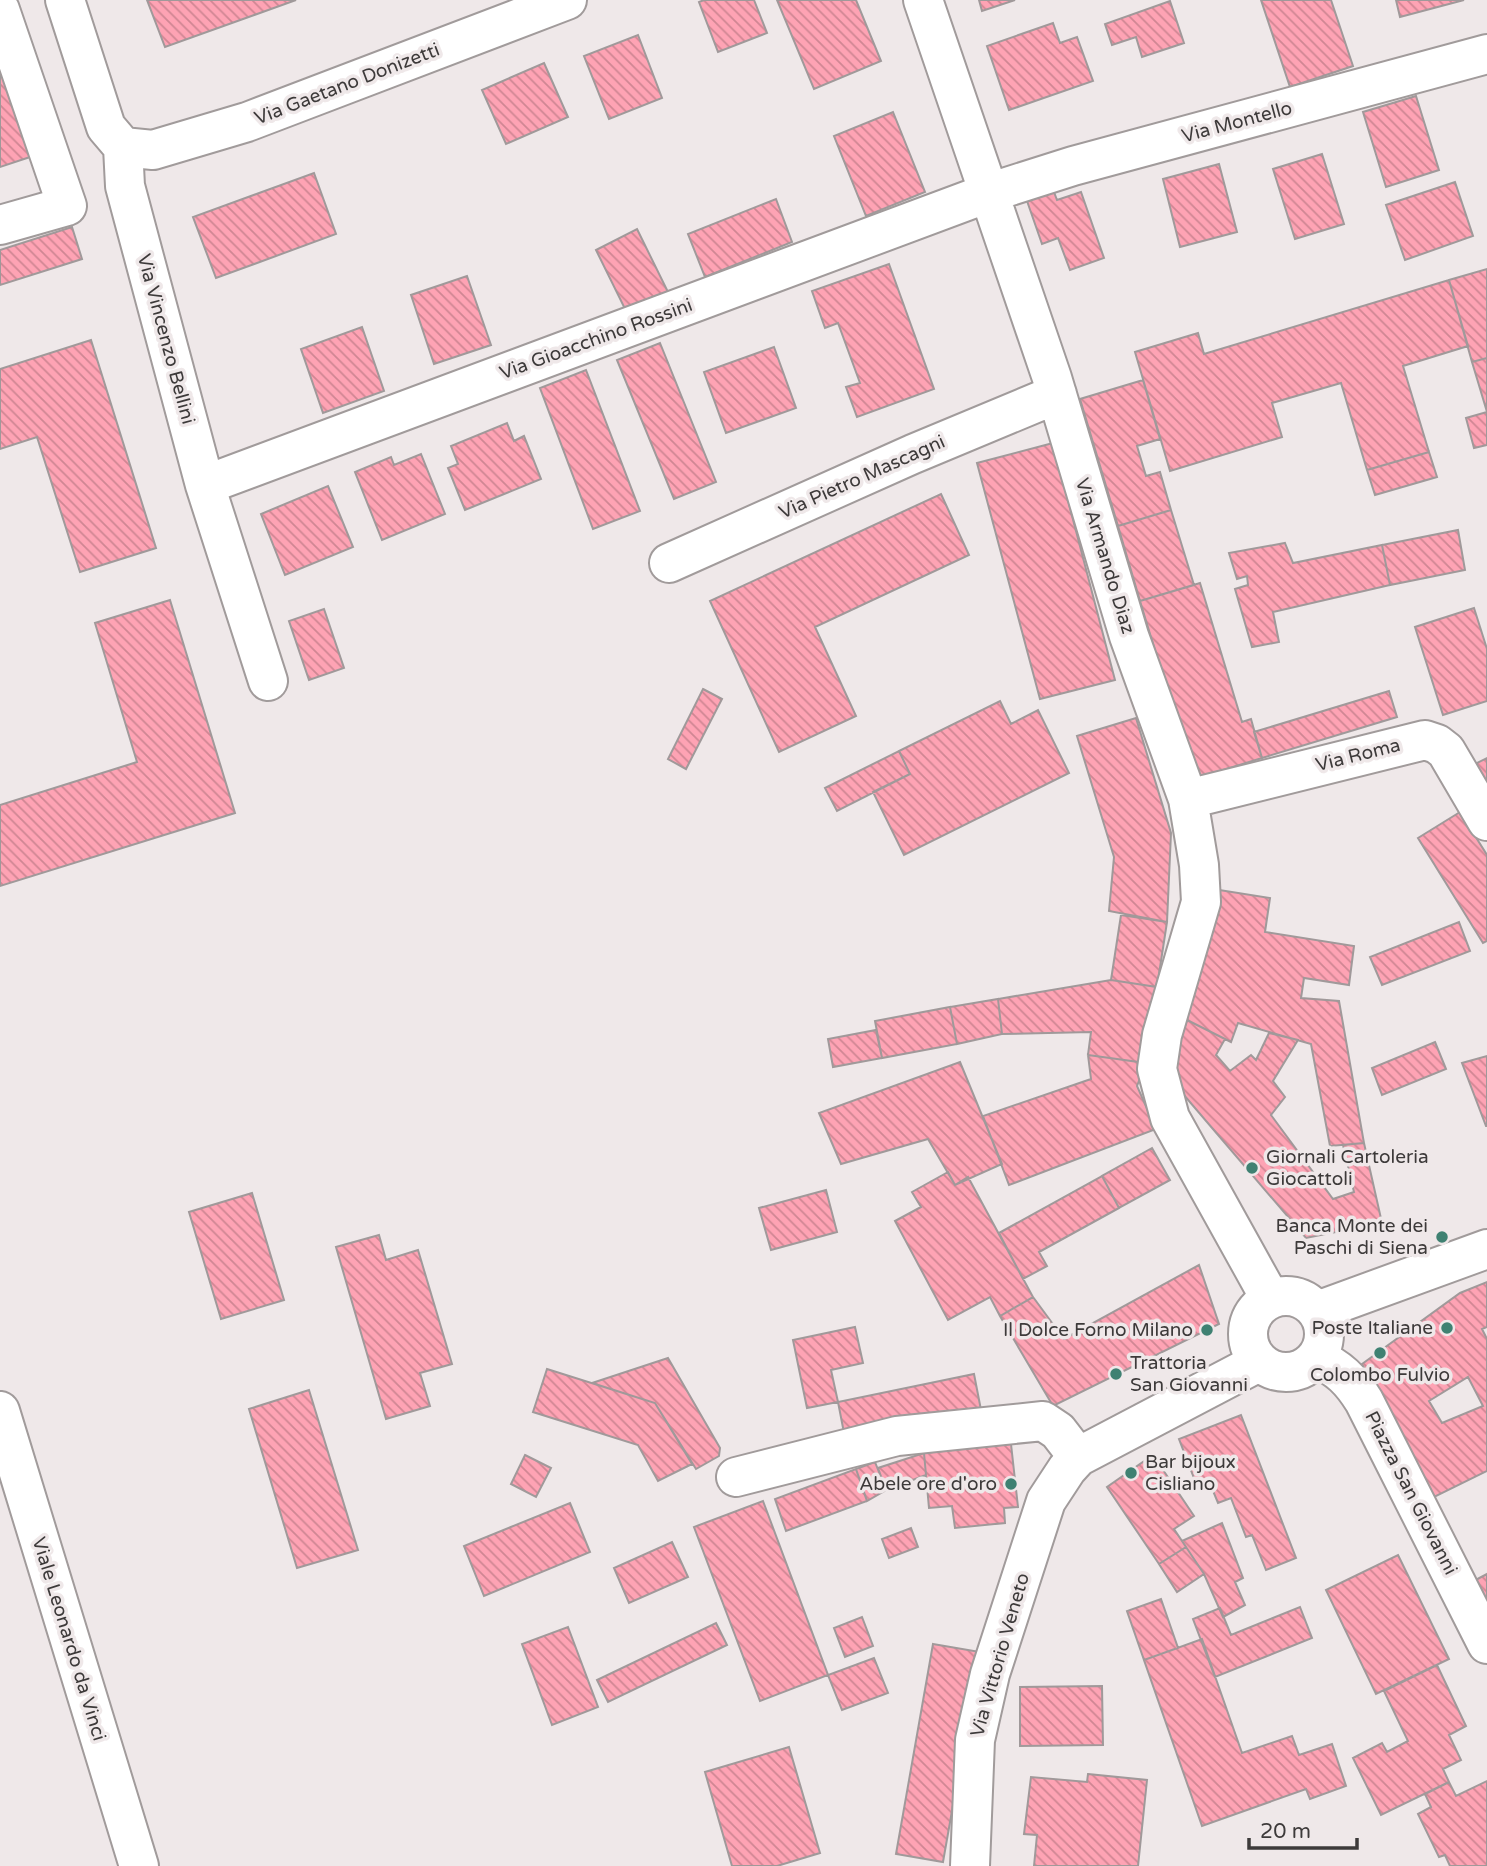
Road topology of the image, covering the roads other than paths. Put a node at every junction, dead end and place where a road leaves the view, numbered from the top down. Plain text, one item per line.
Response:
1 (65, 0) edge
2 (567, 0) edge
3 (923, 0) edge
4 (0, 10) edge
5 (1487, 54) edge
6 (122, 147) junction
7 (988, 193) junction
8 (0, 225) edge
9 (1057, 394) junction
10 (205, 485) junction
11 (669, 563) dead end
12 (268, 681) dead end
13 (1188, 799) junction
14 (1487, 821) edge
15 (1487, 1249) edge
16 (1270, 1298) junction
17 (1317, 1311) junction
18 (1316, 1358) junction
19 (1259, 1362) junction
20 (0, 1411) edge
21 (1078, 1457) junction
22 (736, 1477) dead end
23 (1487, 1644) edge
24 (139, 1866) edge
25 (970, 1866) edge

1 - 6 street, Via Vincenzo Bellini
2 - 6 street, Via Gaetano Donizetti
3 - 7 street, Via Armando Diaz
4 - 8 street
5 - 7 street, Via Montello
6 - 10 street, Via Vincenzo Bellini
7 - 9 street, Via Armando Diaz
7 - 10 street, Via Gioacchino Rossini
9 - 11 street, Via Pietro Mascagni
9 - 13 street, Via Armando Diaz
10 - 12 street, Via Vincenzo Bellini
13 - 14 street, Via Roma
13 - 16 street, Via Armando Diaz
15 - 17 street
16 - 17 street
16 - 19 street
17 - 18 street
18 - 19 street
18 - 23 street, Piazza San Giovanni
19 - 21 street
20 - 24 street, Viale Leonardo da Vinci
21 - 22 street
21 - 25 street, Via Vittorio Veneto

